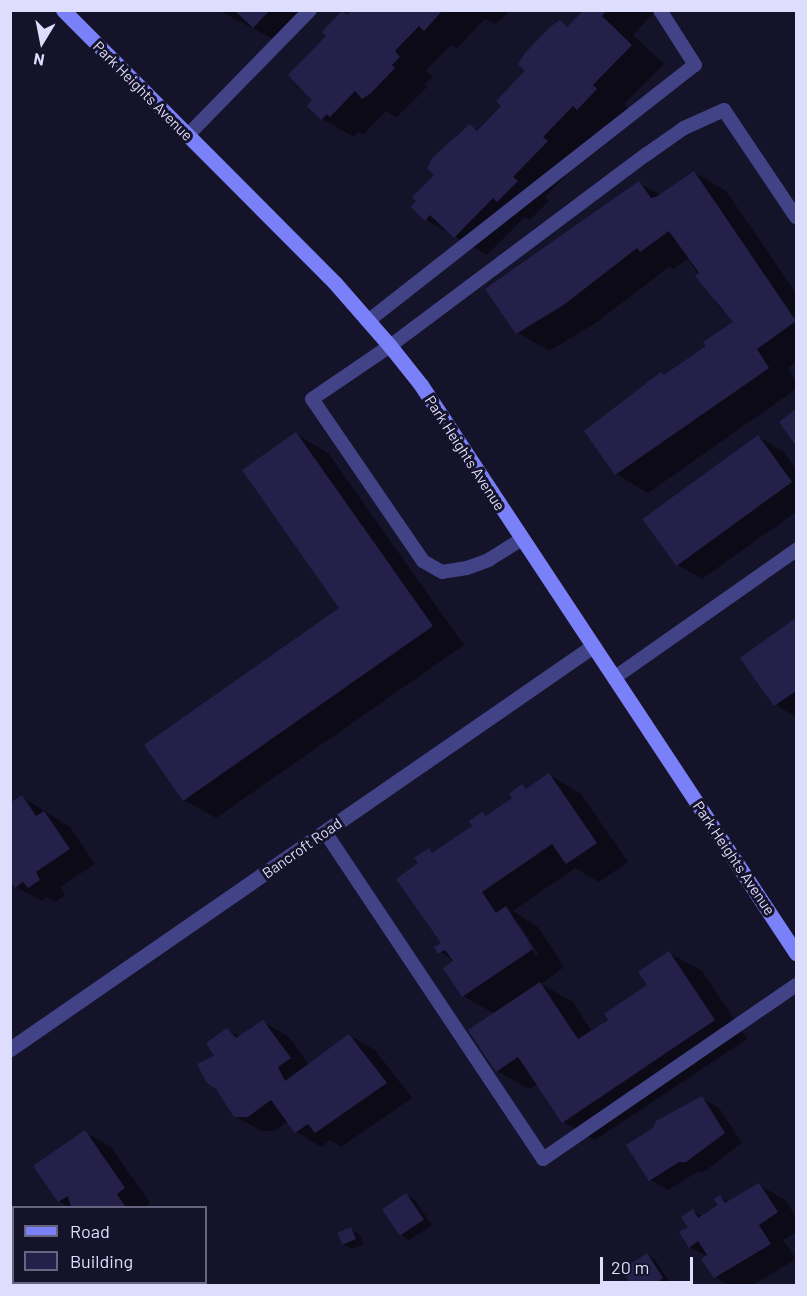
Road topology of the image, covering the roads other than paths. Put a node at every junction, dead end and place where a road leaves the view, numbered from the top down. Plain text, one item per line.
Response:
1 (63, 10) edge
2 (310, 10) edge
3 (660, 10) edge
4 (188, 135) junction
5 (796, 217) edge
6 (368, 321) junction
7 (390, 346) junction
8 (522, 539) junction
9 (796, 550) edge
10 (592, 646) junction
11 (614, 678) junction
12 (325, 832) junction
13 (796, 953) edge
14 (796, 985) edge
15 (10, 1049) edge

1 - 4 main road, Park Heights Avenue
2 - 4 lane
3 - 6 lane
4 - 6 main road, Park Heights Avenue
5 - 7 lane
6 - 7 main road, Park Heights Avenue
7 - 8 main road, Park Heights Avenue
7 - 8 lane
8 - 10 main road, Park Heights Avenue
9 - 11 lane
10 - 11 main road, Park Heights Avenue
10 - 12 street, Bancroft Road
11 - 13 main road, Park Heights Avenue
12 - 14 lane
12 - 15 street, Bancroft Road

